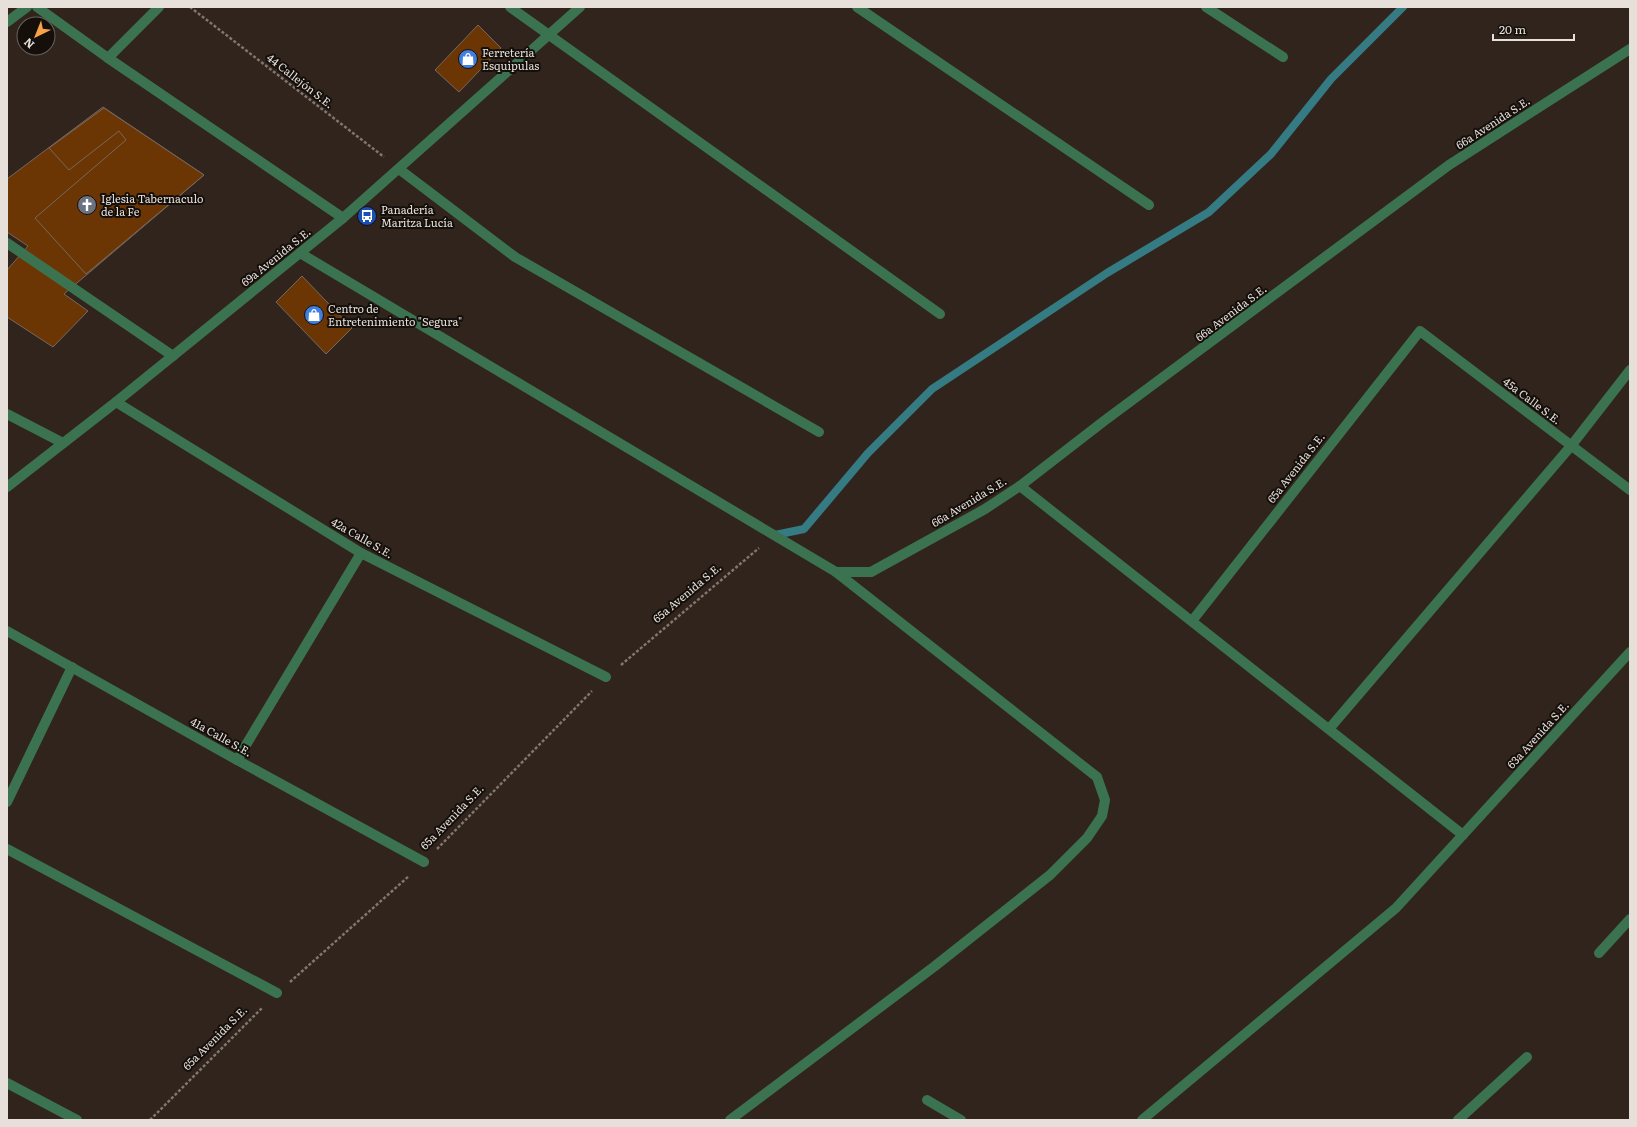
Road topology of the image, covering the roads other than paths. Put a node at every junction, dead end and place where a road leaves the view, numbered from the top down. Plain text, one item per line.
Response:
1 (27, 7) edge
2 (37, 7) edge
3 (159, 7) edge
4 (510, 7) edge
5 (580, 7) edge
6 (857, 7) edge
7 (1206, 7) edge
8 (7, 22) edge
9 (550, 34) junction
10 (1630, 49) edge
11 (1283, 56) dead end
12 (108, 58) junction
13 (399, 169) junction
14 (1150, 205) dead end
15 (343, 218) junction
16 (7, 243) edge
17 (300, 253) junction
18 (940, 314) dead end
19 (1420, 331) joint
20 (172, 356) junction
21 (1630, 370) edge
22 (116, 402) junction
23 (7, 414) edge
24 (819, 432) dead end
25 (63, 443) junction
26 (1571, 446) junction
27 (1020, 486) junction
28 (7, 487) edge
29 (1630, 490) edge
30 (361, 553) junction
31 (836, 572) junction
32 (1192, 621) junction
33 (7, 631) edge
34 (1630, 652) edge
35 (72, 667) junction
36 (606, 677) road end
37 (1329, 729) junction
38 (237, 760) junction
39 (7, 802) edge
40 (1463, 835) junction
41 (7, 849) edge
42 (424, 862) road end
43 (1630, 919) edge
44 (1599, 953) dead end
45 (277, 993) road end
46 (1527, 1057) dead end
47 (7, 1083) edge
48 (927, 1100) dead end
49 (77, 1120) edge
50 (730, 1120) edge
51 (961, 1120) edge
52 (1142, 1120) edge
53 (1458, 1120) edge

1 - 8 street
2 - 12 street
3 - 12 street
4 - 9 street
5 - 9 street, 69a Avenida S.E.
6 - 14 street
7 - 11 street
9 - 13 street, 69a Avenida S.E.
9 - 18 street
10 - 27 street, 66a Avenida S.E.
12 - 15 street
13 - 15 street, 69a Avenida S.E.
13 - 24 street
15 - 17 street, 69a Avenida S.E.
16 - 20 street
17 - 20 street, 69a Avenida S.E.
17 - 31 street
19 - 26 street, 45a Calle S.E.
19 - 32 street, 65a Avenida S.E.
20 - 22 street, 69a Avenida S.E.
21 - 26 street
22 - 25 street, 69a Avenida S.E.
22 - 30 street, 42a Calle S.E.
23 - 25 street
25 - 28 street, 69a Avenida S.E.
26 - 29 street, 45a Calle S.E.
26 - 37 street
27 - 31 street, 66a Avenida S.E.
27 - 32 street
30 - 36 street, 42a Calle S.E.
30 - 38 street
31 - 50 street
32 - 37 street
33 - 35 street, 41a Calle S.E.
34 - 40 street, 63a Avenida S.E.
35 - 38 street, 41a Calle S.E.
35 - 39 street
37 - 40 street
38 - 42 street, 41a Calle S.E.
40 - 52 street, 63a Avenida S.E.
41 - 45 street
43 - 44 street
46 - 53 street
47 - 49 street
48 - 51 street

